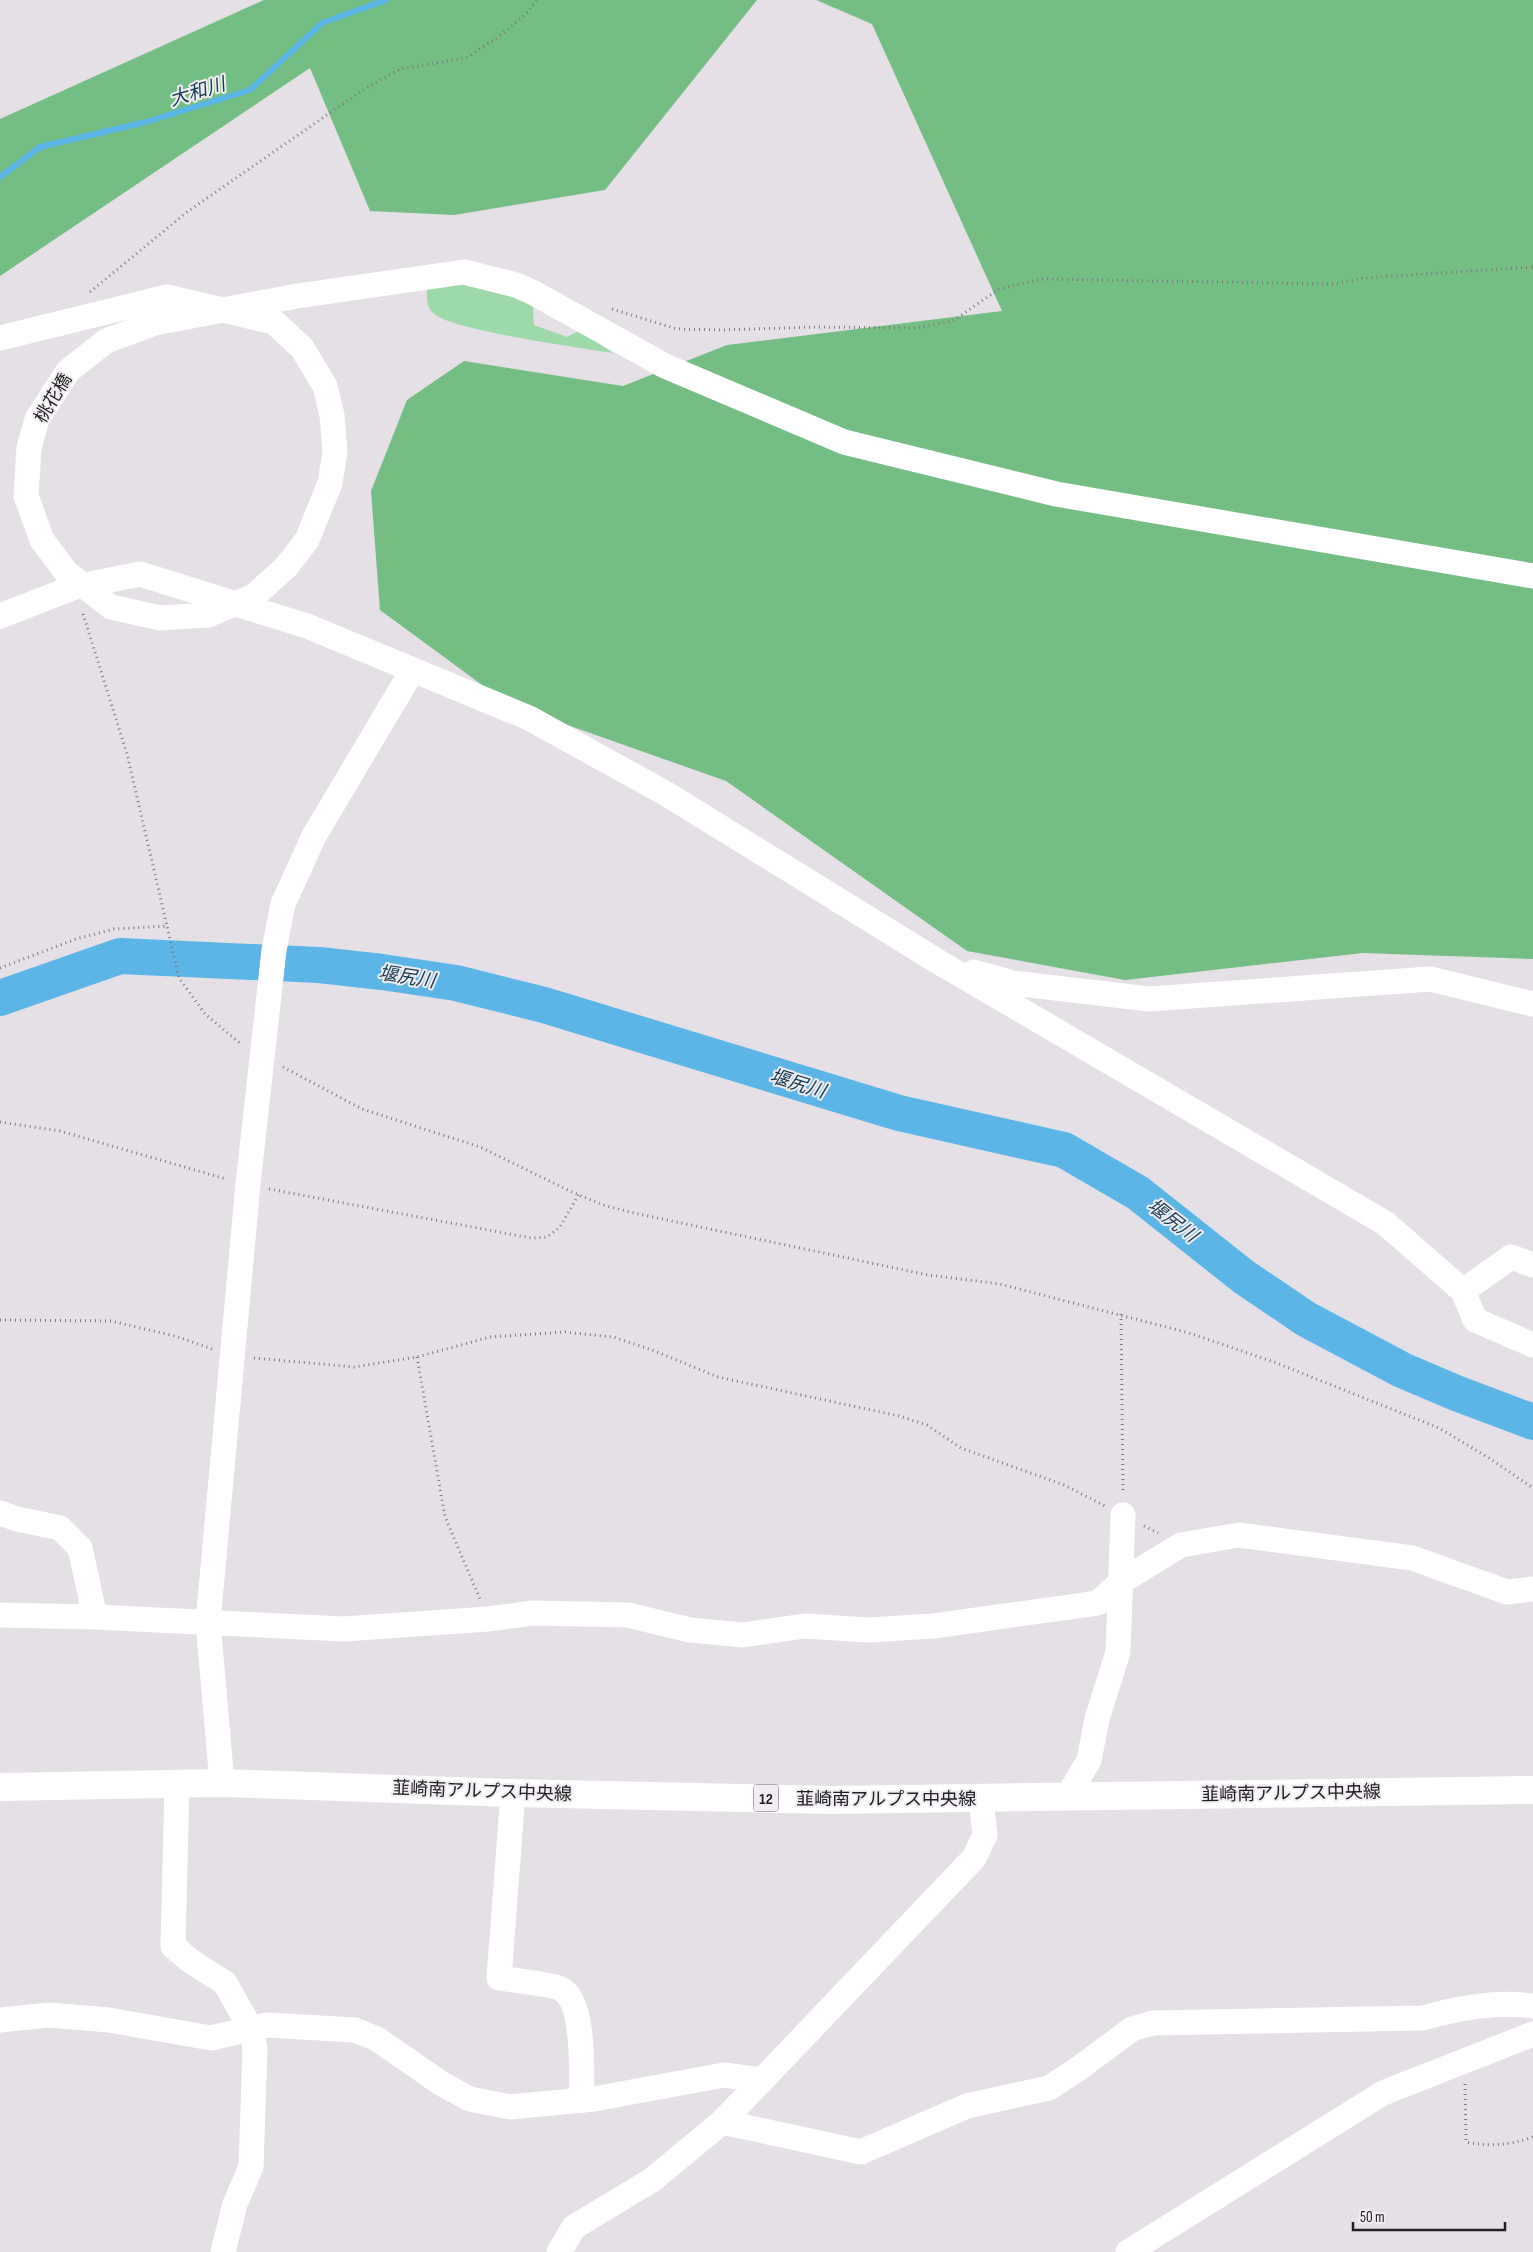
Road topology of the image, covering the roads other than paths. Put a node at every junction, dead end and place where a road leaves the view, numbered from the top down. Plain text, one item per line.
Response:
1 (0, 338) edge
2 (1533, 576) edge
3 (0, 616) edge
4 (412, 671) junction
5 (937, 961) junction
6 (1533, 1004) edge
7 (1533, 1265) edge
8 (1463, 1291) junction
9 (1533, 1344) edge
10 (0, 1513) edge
11 (1123, 1515) road end
12 (1122, 1581) junction
13 (1533, 1589) edge
14 (0, 1616) edge
15 (95, 1616) junction
16 (208, 1622) junction
17 (222, 1783) junction
18 (177, 1784) junction
19 (0, 1787) edge
20 (1533, 1790) edge
21 (513, 1793) junction
22 (1068, 1796) junction
23 (981, 1799) junction
24 (1533, 2006) edge
25 (0, 2020) edge
26 (251, 2029) junction
27 (1533, 2034) edge
28 (762, 2080) junction
29 (582, 2100) junction
30 (722, 2122) junction
31 (223, 2252) edge
32 (559, 2252) edge
33 (1128, 2252) edge

1 - 2 street, 桃花橋
3 - 4 street
4 - 5 street
4 - 16 street
5 - 6 street
5 - 8 street
7 - 8 street
8 - 9 street
10 - 15 street
11 - 12 street
12 - 13 street
12 - 16 street
12 - 22 street
14 - 15 street
15 - 16 street
16 - 17 street
17 - 18 main road, 韮崎南アルプス中央線 / 12
17 - 21 main road, 韮崎南アルプス中央線 / 12
18 - 19 main road, 韮崎南アルプス中央線 / 12
18 - 26 street
20 - 22 main road, 韮崎南アルプス中央線 / 12
21 - 23 main road, 韮崎南アルプス中央線 / 12
21 - 29 street
22 - 23 main road, 韮崎南アルプス中央線 / 12
23 - 28 street
24 - 30 street
25 - 26 street
26 - 29 street
26 - 31 street
27 - 33 street
28 - 29 street
28 - 30 street
30 - 32 street

